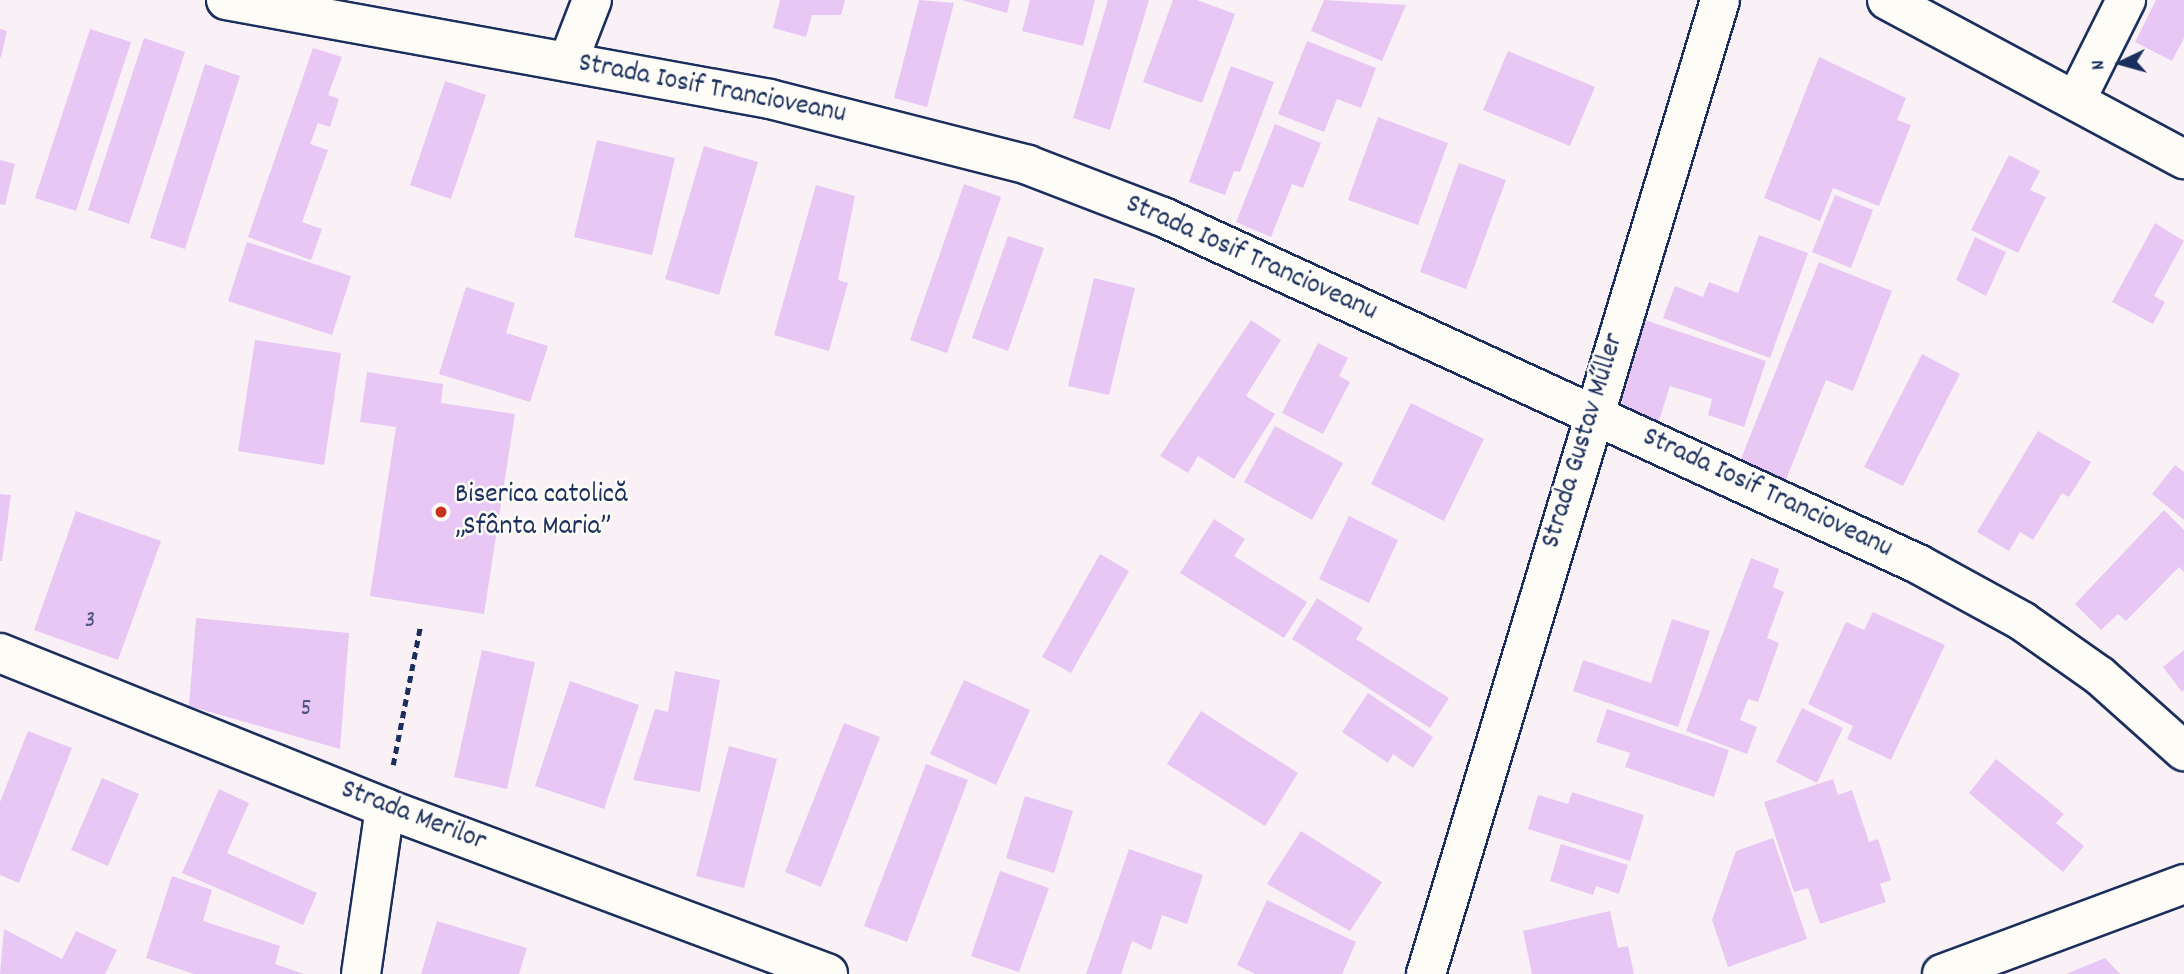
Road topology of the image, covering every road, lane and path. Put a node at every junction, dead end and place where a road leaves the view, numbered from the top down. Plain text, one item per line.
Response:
1 (226, 0) edge
2 (592, 0) edge
3 (1720, 0) edge
4 (1887, 0) edge
5 (2126, 0) edge
6 (568, 62) junction
7 (2076, 100) junction
8 (2184, 159) edge
9 (1592, 414) junction
10 (420, 628) dead end
11 (0, 653) edge
12 (2184, 751) edge
13 (385, 808) junction
14 (1452, 883) junction
15 (2184, 884) edge
16 (2014, 962) edge
17 (361, 974) edge
18 (828, 974) edge
19 (1426, 974) edge
20 (1457, 974) edge
21 (1942, 974) edge

1 - 6 street, Strada Iosif Trancioveanu
2 - 6 street
3 - 9 street, Strada Gustav Műller
4 - 7 street
5 - 7 street
6 - 9 street, Strada Iosif Trancioveanu
7 - 8 street
9 - 12 street, Strada Iosif Trancioveanu
9 - 14 street, Strada Gustav Műller
10 - 13 path
11 - 13 street, Strada Merilor
13 - 17 street
13 - 18 street, Strada Merilor
14 - 19 street, Strada Gustav Műller
14 - 20 street, Strada Gustav Műller
15 - 16 street
16 - 21 street

